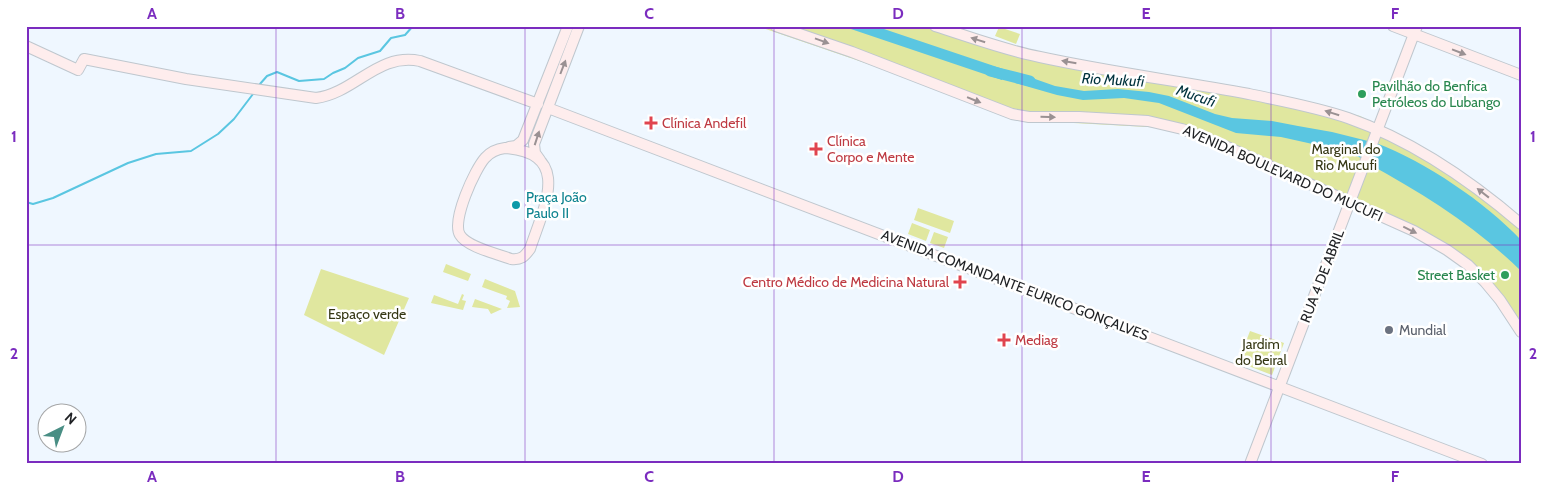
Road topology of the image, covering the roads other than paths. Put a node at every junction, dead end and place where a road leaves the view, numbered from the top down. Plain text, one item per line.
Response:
1 (568, 26) edge
2 (579, 26) edge
3 (776, 26) edge
4 (935, 26) edge
5 (1394, 26) edge
6 (1415, 30) edge
7 (26, 46) edge
8 (1521, 76) edge
9 (543, 106) junction
10 (1377, 130) junction
11 (499, 149) junction
12 (545, 167) junction
13 (1350, 202) junction
14 (1521, 224) edge
15 (1521, 332) edge
16 (1280, 386) junction
17 (1250, 464) edge
18 (1482, 464) edge

1 - 9 street
9 -> 2 street
3 -> 13 street, AVENIDA BOULEVARD DO MUCUFI
10 -> 4 street
5 - 6 street
6 -> 8 street
6 - 10 street, RUA 4 DE ABRIL
7 - 9 street, AVENIDA COMANDANTE EURICO GONÇALVES
9 - 11 street
12 -> 9 street
9 - 16 street, AVENIDA COMANDANTE EURICO GONÇALVES
10 - 13 street, RUA 4 DE ABRIL
14 -> 10 street
11 - 12 street
11 - 12 street
13 -> 15 street, AVENIDA BOULEVARD DO MUCUFI
13 - 16 street, RUA 4 DE ABRIL
16 - 17 street, RUA 4 DE ABRIL
16 - 18 street, AVENIDA COMANDANTE EURICO GONÇALVES

